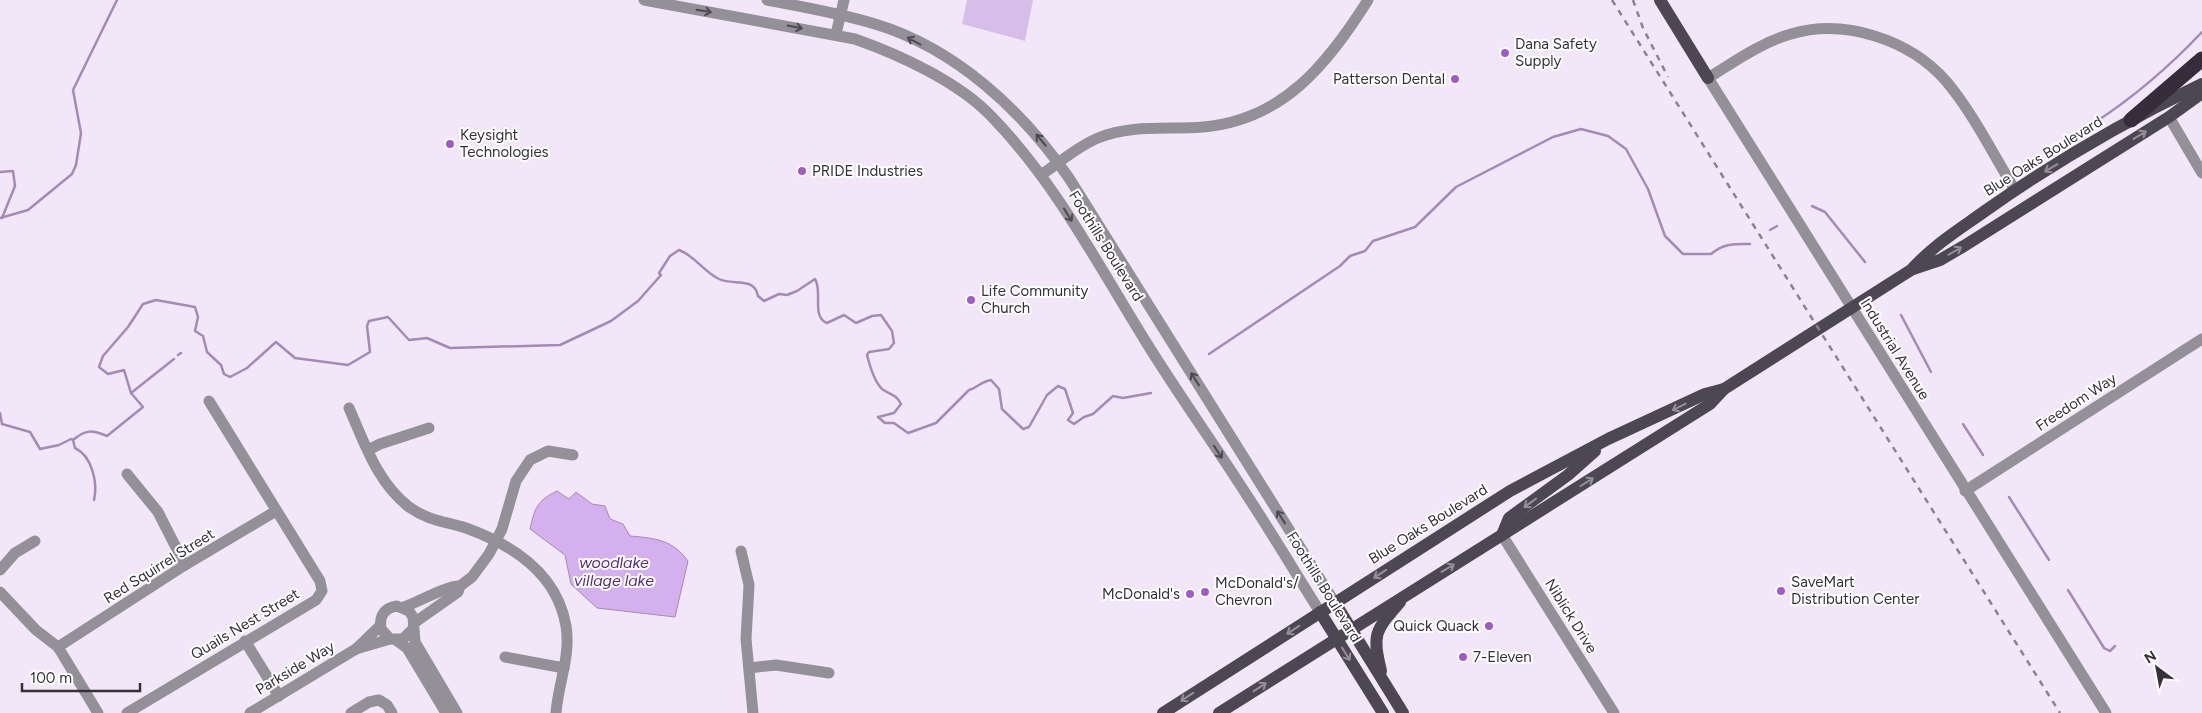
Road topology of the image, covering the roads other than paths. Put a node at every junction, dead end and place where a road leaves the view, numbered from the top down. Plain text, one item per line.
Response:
1 (644, 0) edge
2 (767, 0) edge
3 (844, 0) edge
4 (1368, 0) edge
5 (1660, 0) edge
6 (659, 1) edge
7 (840, 15) junction
8 (836, 34) junction
9 (2202, 58) edge
10 (1708, 78) junction
11 (2202, 84) edge
12 (2196, 91) edge
13 (2169, 117) junction
14 (2130, 120) junction
15 (1058, 163) junction
16 (2202, 173) edge
17 (1041, 175) junction
18 (2015, 190) junction
19 (1911, 270) junction
20 (2202, 339) edge
21 (1724, 389) junction
22 (209, 401) dead end
23 (349, 408) dead end
24 (430, 428) dead end
25 (1608, 439) junction
26 (368, 450) junction
27 (574, 454) dead end
28 (127, 474) dead end
29 (1965, 491) junction
30 (276, 511) junction
31 (1502, 535) junction
32 (35, 541) dead end
33 (496, 542) junction
34 (741, 551) dead end
35 (185, 565) junction
36 (0, 570) edge
37 (0, 592) edge
38 (1407, 593) junction
39 (442, 597) junction
40 (1335, 603) junction
41 (404, 607) junction
42 (1320, 612) junction
43 (380, 626) junction
44 (413, 627) junction
45 (1351, 628) junction
46 (1336, 638) junction
47 (393, 639) junction
48 (245, 641) junction
49 (58, 647) junction
50 (356, 649) junction
51 (505, 657) dead end
52 (564, 668) junction
53 (749, 668) junction
54 (828, 673) dead end
55 (1383, 680) junction
56 (278, 696) junction
57 (98, 713) edge
58 (127, 713) edge
59 (250, 713) edge
60 (351, 713) edge
61 (392, 713) edge
62 (446, 713) edge
63 (457, 713) edge
64 (556, 713) edge
65 (753, 713) edge
66 (1163, 713) edge
67 (1219, 713) edge
68 (1383, 713) edge
69 (1403, 713) edge
70 (1614, 713) edge
71 (2106, 713) edge

1 - 6 street, Foothills Boulevard
2 - 7 street, Foothills Boulevard
3 - 7 street
4 - 15 street
5 - 10 main road, Industrial Avenue
6 -> 8 street, Foothills Boulevard
7 - 8 street
15 -> 7 street, Foothills Boulevard
8 - 17 street, Foothills Boulevard
9 - 14 highway
10 - 18 street
10 - 29 street, Industrial Avenue
11 - 12 main road, Blue Oaks Boulevard
12 - 13 main road
12 - 14 main road, Blue Oaks Boulevard
13 - 16 street
19 -> 13 main road, Blue Oaks Boulevard
14 -> 18 main road, Blue Oaks Boulevard
15 - 17 street
40 -> 15 street, Foothills Boulevard
17 -> 42 street, Foothills Boulevard
18 - 19 main road, Blue Oaks Boulevard
19 - 21 main road, Blue Oaks Boulevard
20 - 29 street, Freedom Way
21 -> 25 main road, Blue Oaks Boulevard
31 -> 21 main road, Blue Oaks Boulevard
22 - 30 street
23 - 26 street
24 - 26 street
25 -> 31 main road
25 -> 40 main road, Blue Oaks Boulevard
26 - 33 street
27 - 33 street
28 - 35 street
29 - 71 street, Industrial Avenue
30 - 35 street, Red Squirrel Street
30 - 48 street, Quails Nest Street
38 -> 31 main road, Blue Oaks Boulevard
31 - 70 street, Niblick Drive
32 - 36 street
33 - 39 street
33 - 52 street
34 - 53 street
35 - 49 street, Red Squirrel Street
37 - 49 street
38 - 45 main road, Blue Oaks Boulevard
38 - 55 main road
39 - 41 street
39 - 44 street
40 - 42 main road, Blue Oaks Boulevard
40 - 45 main road, Foothills Boulevard
41 - 43 street
41 - 44 street
42 - 46 main road, Foothills Boulevard
42 -> 66 main road, Blue Oaks Boulevard
43 - 47 street
43 - 50 street, Parkside Way
44 - 47 street
44 - 63 street
45 - 46 main road, Blue Oaks Boulevard
45 - 55 main road, Foothills Boulevard
67 -> 46 main road, Blue Oaks Boulevard
46 -> 68 main road, Foothills Boulevard
47 - 50 street, Parkside Way
47 - 62 street
48 - 56 street
48 - 58 street, Quails Nest Street
49 - 57 street
50 - 56 street, Parkside Way
51 - 52 street
52 - 64 street
53 - 54 street
53 - 65 street
55 - 69 main road, Foothills Boulevard
56 - 59 street, Parkside Way
60 - 61 street

